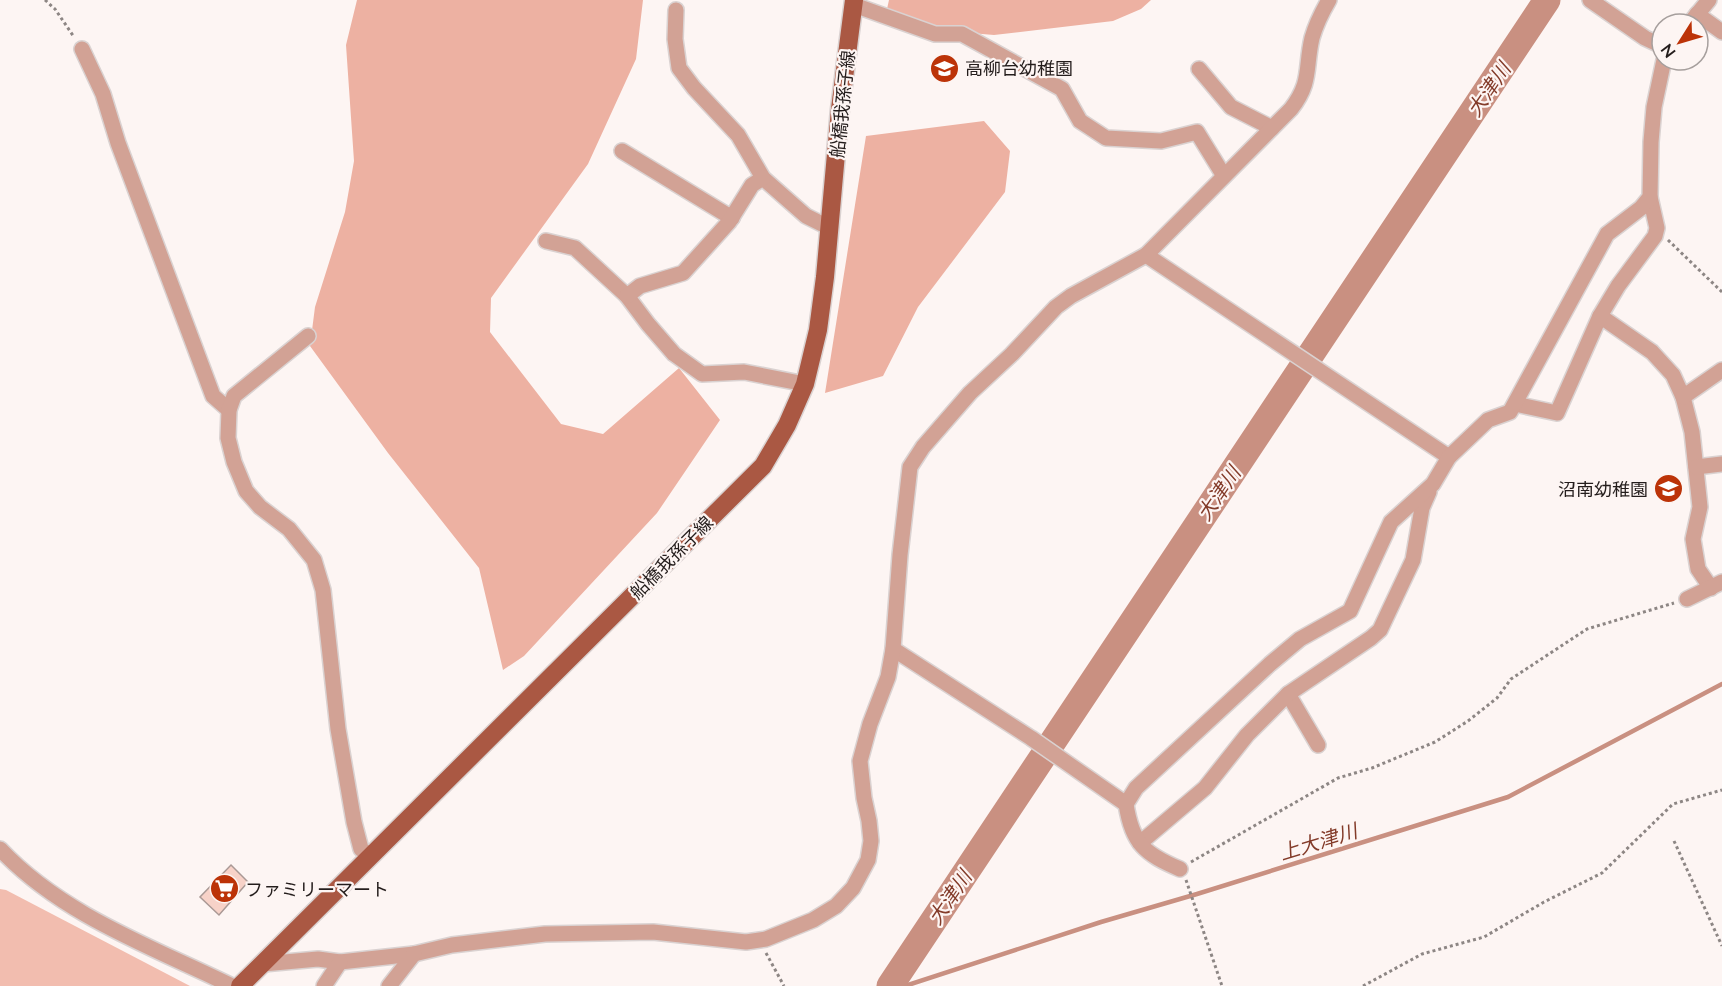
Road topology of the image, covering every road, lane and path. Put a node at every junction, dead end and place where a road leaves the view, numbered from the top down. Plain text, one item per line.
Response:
1 (45, 0) edge
2 (1329, 0) edge
3 (1590, 0) edge
4 (1709, 0) edge
5 (854, 2) edge
6 (676, 10) dead end
7 (1699, 12) edge
8 (1650, 40) edge
9 (82, 49) joint
10 (1199, 69) dead end
11 (1661, 72) edge
12 (1272, 128) junction
13 (622, 151) dead end
14 (1224, 176) junction
15 (763, 178) junction
16 (1650, 197) junction
17 (732, 218) junction
18 (830, 228) junction
19 (1657, 228) junction
20 (546, 241) dead end
21 (1146, 255) junction
22 (1722, 292) edge
23 (627, 296) junction
24 (1600, 316) junction
25 (308, 336) dead end
26 (1722, 370) edge
27 (805, 384) junction
28 (1683, 397) junction
29 (1515, 404) junction
30 (229, 410) junction
31 (1449, 457) junction
32 (1722, 464) edge
33 (1696, 467) junction
34 (1433, 483) junction
35 (1716, 585) edge
36 (1687, 599) joint
37 (893, 649) junction
38 (1288, 694) junction
39 (1318, 745) dead end
40 (1722, 790) edge
41 (1126, 804) junction
42 (1674, 841) dead end
43 (1140, 843) junction
44 (0, 849) edge
45 (370, 856) junction
46 (1180, 869) joint
47 (1190, 889) dead end
48 (760, 941) junction
49 (1722, 946) edge
50 (414, 954) junction
51 (340, 962) junction
52 (263, 964) junction
53 (232, 986) edge
54 (240, 986) edge
55 (324, 986) edge
56 (389, 986) edge
57 (784, 986) edge
58 (1222, 986) edge
59 (1363, 986) edge

1 - 9 path
2 - 12 street
3 - 8 street
4 - 7 street
5 - 14 street
5 - 18 main road, 船橋我孫子線
6 - 15 street
9 - 30 street
10 - 12 street
11 - 16 street
12 - 14 street
13 - 17 street
14 - 21 street
15 - 17 street
15 - 18 street
16 - 19 street
16 - 29 street
17 - 23 street
18 - 27 main road, 船橋我孫子線
19 - 22 path
19 - 24 street
20 - 23 street
21 - 31 street
21 - 37 street
23 - 27 street
24 - 28 street
24 - 29 street
25 - 30 street
26 - 28 street
27 - 45 main road, 船橋我孫子線
28 - 33 street
29 - 31 street
30 - 45 street
31 - 34 street
32 - 33 street
33 - 35 street
34 - 38 street
34 - 41 street
35 - 36 street
36 - 46 path
37 - 41 street
37 - 48 street
38 - 39 street
38 - 43 street
40 - 59 path
41 - 43 street
42 - 49 path
43 - 46 street
44 - 53 street
45 - 52 main road, 船橋我孫子線
47 - 58 path
48 - 50 street
48 - 57 path
50 - 51 street
50 - 56 street
51 - 52 street
51 - 55 street
52 - 54 main road, 船橋我孫子線

